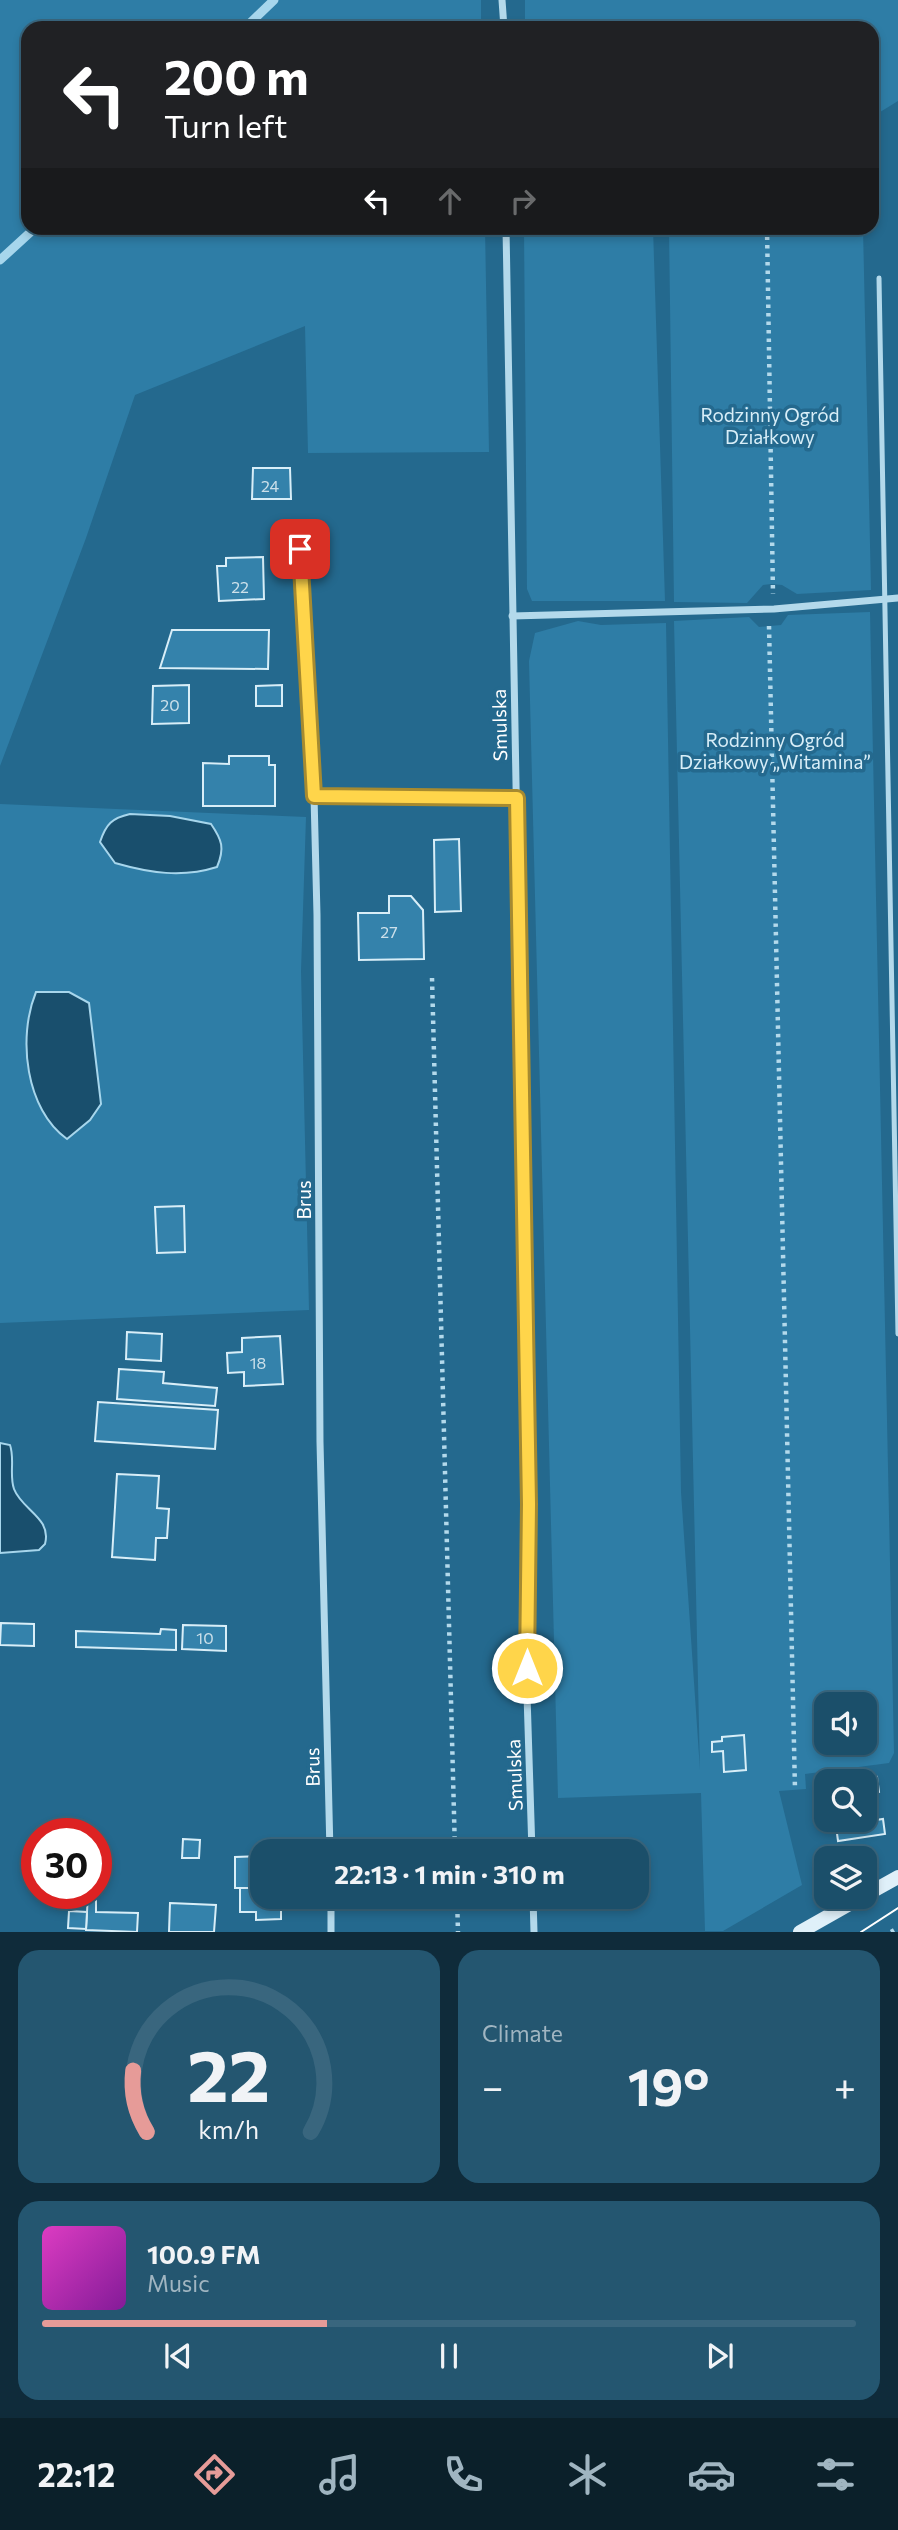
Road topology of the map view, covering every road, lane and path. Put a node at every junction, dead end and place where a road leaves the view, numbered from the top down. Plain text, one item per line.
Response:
1 (502, 0) edge
2 (504, 21) edge
3 (506, 235) edge
4 (766, 235) edge
5 (879, 278) dead end
6 (300, 549) dead end
7 (771, 584) dead end
8 (898, 598) edge
9 (884, 599) junction
10 (512, 616) junction
11 (769, 626) dead end
12 (314, 796) junction
13 (517, 798) junction
14 (432, 978) dead end
15 (898, 1334) edge
16 (795, 1790) dead end
17 (330, 1839) edge
18 (456, 1839) edge
19 (532, 1839) edge
20 (898, 1877) edge
21 (877, 1888) edge
22 (331, 1909) edge
23 (457, 1909) edge
24 (533, 1909) edge
25 (840, 1909) edge
26 (898, 1928) edge
27 (331, 1931) edge
28 (458, 1931) edge
29 (534, 1931) edge
30 (800, 1931) edge
31 (891, 1931) edge

1 - 2 street
3 - 10 street, Smulska
4 - 7 path
5 - 9 lane
6 - 12 street, Brus
8 - 9 street
9 - 10 street
9 - 15 lane
10 - 13 street, Smulska
11 - 16 path
12 - 13 lane
12 - 17 street, Brus
13 - 19 street, Smulska
14 - 18 path
20 - 21 main road
22 - 27 street
23 - 28 path
24 - 29 street
25 - 30 main road
26 - 31 path

